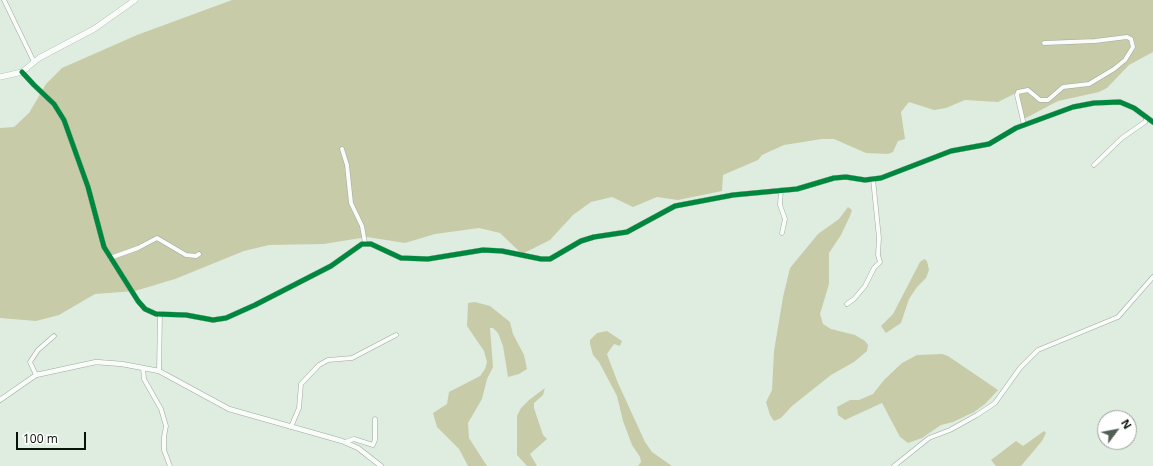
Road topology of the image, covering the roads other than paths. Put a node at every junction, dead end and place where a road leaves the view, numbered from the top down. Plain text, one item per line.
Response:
1 (4, 0) edge
2 (135, 0) edge
3 (1044, 43) dead end
4 (34, 62) junction
5 (22, 72) junction
6 (0, 77) edge
7 (1146, 118) junction
8 (1153, 122) edge
9 (1024, 125) junction
10 (342, 149) dead end
11 (1094, 165) dead end
12 (873, 179) junction
13 (781, 190) junction
14 (782, 233) dead end
15 (365, 243) junction
16 (199, 254) dead end
17 (110, 258) junction
18 (1153, 277) edge
19 (847, 304) dead end
20 (160, 314) junction
21 (396, 335) dead end
22 (54, 336) dead end
23 (143, 368) junction
24 (159, 371) junction
25 (36, 375) junction
26 (0, 400) edge
27 (375, 420) dead end
28 (290, 427) junction
29 (345, 442) junction
30 (170, 466) edge
31 (381, 466) edge
32 (894, 466) edge

1 - 4 street
2 - 4 main road
3 - 9 street
4 - 5 main road
5 - 6 main road
5 - 17 street
7 - 8 street
7 - 9 street
7 - 11 street
9 - 12 street
10 - 15 street
12 - 13 street
12 - 19 street
13 - 14 street
13 - 15 street
15 - 20 street
16 - 17 street
17 - 20 street
18 - 32 street
20 - 24 street
21 - 28 street
22 - 25 street
23 - 24 street
23 - 25 street
23 - 30 street
24 - 28 street
25 - 26 street
27 - 29 street
28 - 29 street
29 - 31 street

